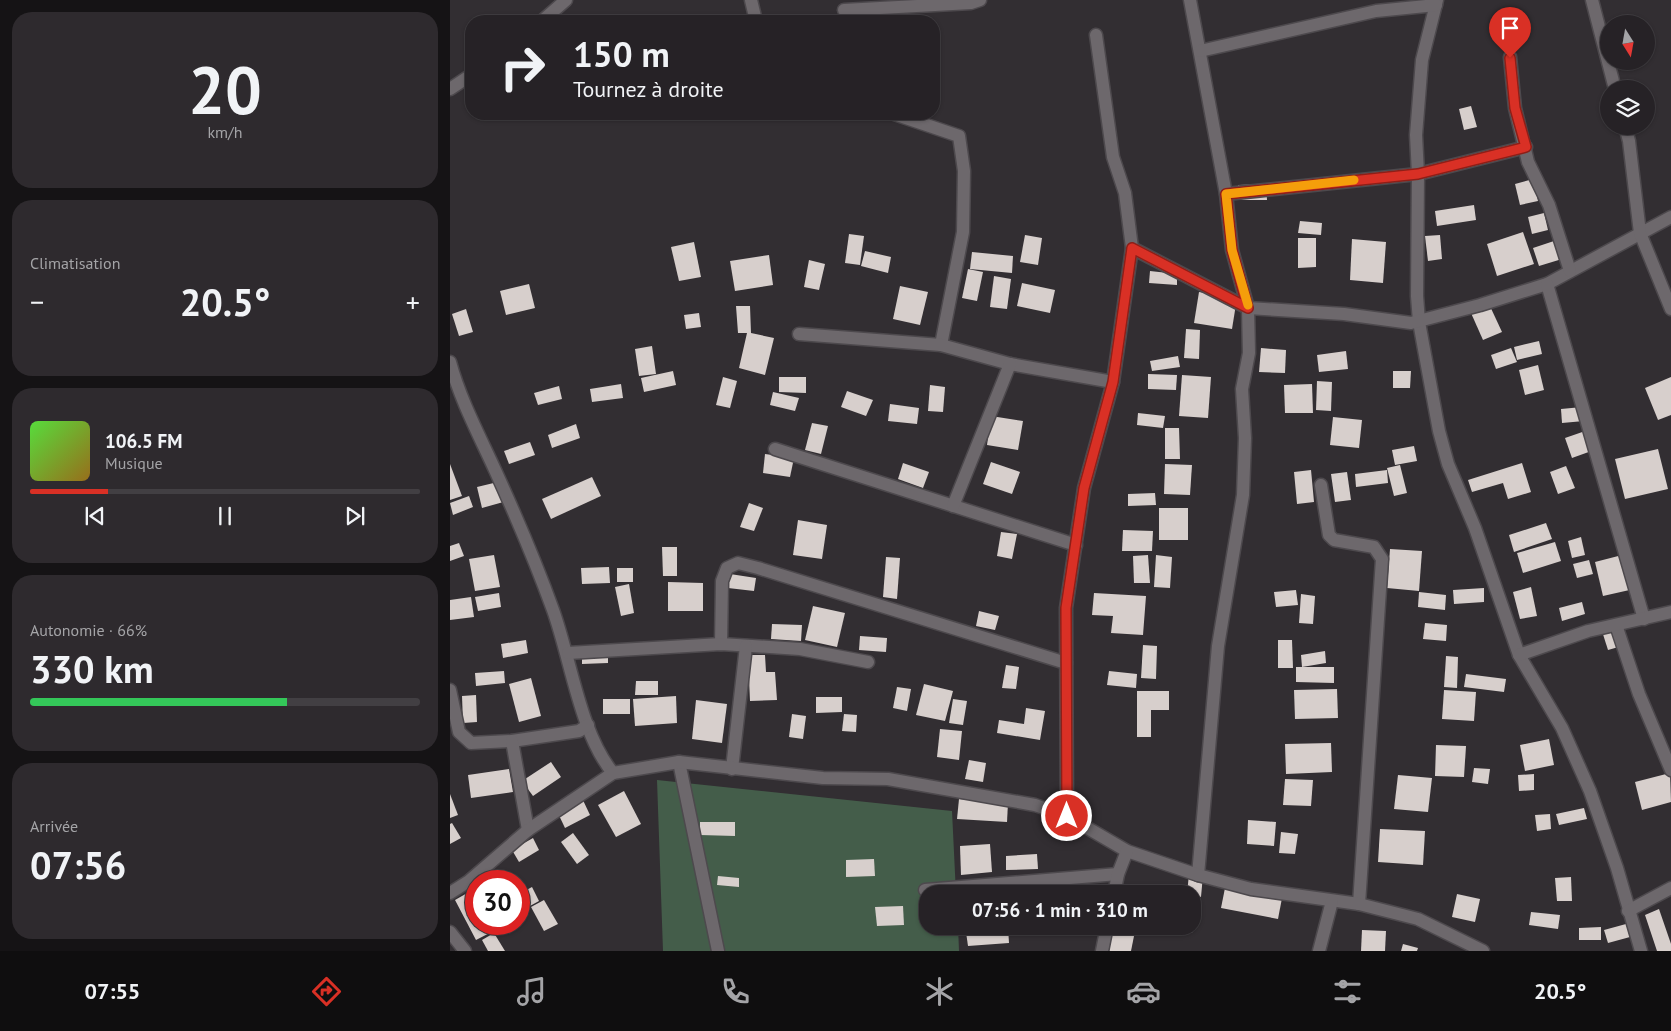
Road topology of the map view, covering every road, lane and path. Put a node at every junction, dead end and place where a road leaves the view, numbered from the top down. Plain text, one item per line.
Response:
1 (566, 0) edge
2 (751, 0) edge
3 (980, 0) edge
4 (1190, 0) edge
5 (1592, 0) edge
6 (1436, 2) edge
7 (844, 10) dead end
8 (549, 15) edge
9 (755, 15) edge
10 (1096, 35) dead end
11 (1200, 51) junction
12 (1510, 58) dead end
13 (465, 79) edge
14 (1613, 80) edge
15 (450, 89) edge
16 (912, 120) edge
17 (1627, 135) edge
18 (1526, 147) junction
19 (1418, 174) junction
20 (1226, 194) junction
21 (1671, 217) edge
22 (1640, 233) junction
23 (1132, 248) junction
24 (1570, 271) junction
25 (1547, 284) junction
26 (1248, 308) junction
27 (1671, 309) edge
28 (799, 334) dead end
29 (941, 345) junction
30 (450, 362) edge
31 (1010, 364) junction
32 (1113, 382) junction
33 (775, 449) dead end
34 (1321, 485) dead end
35 (953, 506) junction
36 (1076, 545) junction
37 (1671, 612) edge
38 (1644, 619) junction
39 (1616, 626) junction
40 (721, 644) junction
41 (746, 646) junction
42 (568, 653) junction
43 (1518, 655) junction
44 (868, 662) dead end
45 (1066, 663) junction
46 (450, 690) edge
47 (588, 725) junction
48 (512, 740) junction
49 (679, 762) junction
50 (732, 769) junction
51 (1671, 770) edge
52 (613, 773) junction
53 (1067, 816) junction
54 (528, 830) junction
55 (1127, 851) junction
56 (1118, 874) junction
57 (1198, 875) junction
58 (985, 885) edge
59 (1116, 885) edge
60 (1671, 888) edge
61 (450, 893) edge
62 (1332, 901) junction
63 (1359, 904) junction
64 (1628, 911) junction
65 (450, 932) edge
66 (1105, 935) edge
67 (465, 951) edge
68 (718, 951) edge
69 (1102, 951) edge
70 (1319, 951) edge
71 (1483, 951) edge
72 (1641, 951) edge

1 - 8 street
2 - 9 street
3 - 7 street
4 - 11 street
5 - 14 street
6 - 11 street
6 - 19 street
10 - 23 street
11 - 20 street
12 - 18 street
13 - 15 street
16 - 29 street
17 - 22 street
18 - 19 street
18 - 24 street
19 - 20 street
19 - 43 street
20 - 26 street
21 - 22 street
22 - 24 street
22 - 27 street
23 - 26 street
23 - 32 street
24 - 25 street
25 - 26 street
25 - 38 street
26 - 57 street
28 - 29 street
29 - 31 street
30 - 42 street
31 - 32 street
31 - 35 street
32 - 36 street
33 - 35 street
34 - 63 street
35 - 36 street
36 - 45 street
37 - 38 street
38 - 39 street
39 - 43 street
39 - 51 street
40 - 41 street
40 - 42 street
40 - 45 street
41 - 44 street
41 - 50 street
42 - 47 street
43 - 64 street
45 - 53 street
46 - 48 street
47 - 48 street
47 - 52 street
48 - 54 street
49 - 50 street
49 - 52 street
49 - 68 street
50 - 53 street
52 - 54 street
53 - 55 street
54 - 61 street
55 - 56 street
55 - 57 street
56 - 58 street
56 - 59 street
57 - 62 street
60 - 64 street
62 - 63 street
62 - 70 street
63 - 71 street
64 - 72 street
65 - 67 street
66 - 69 street

